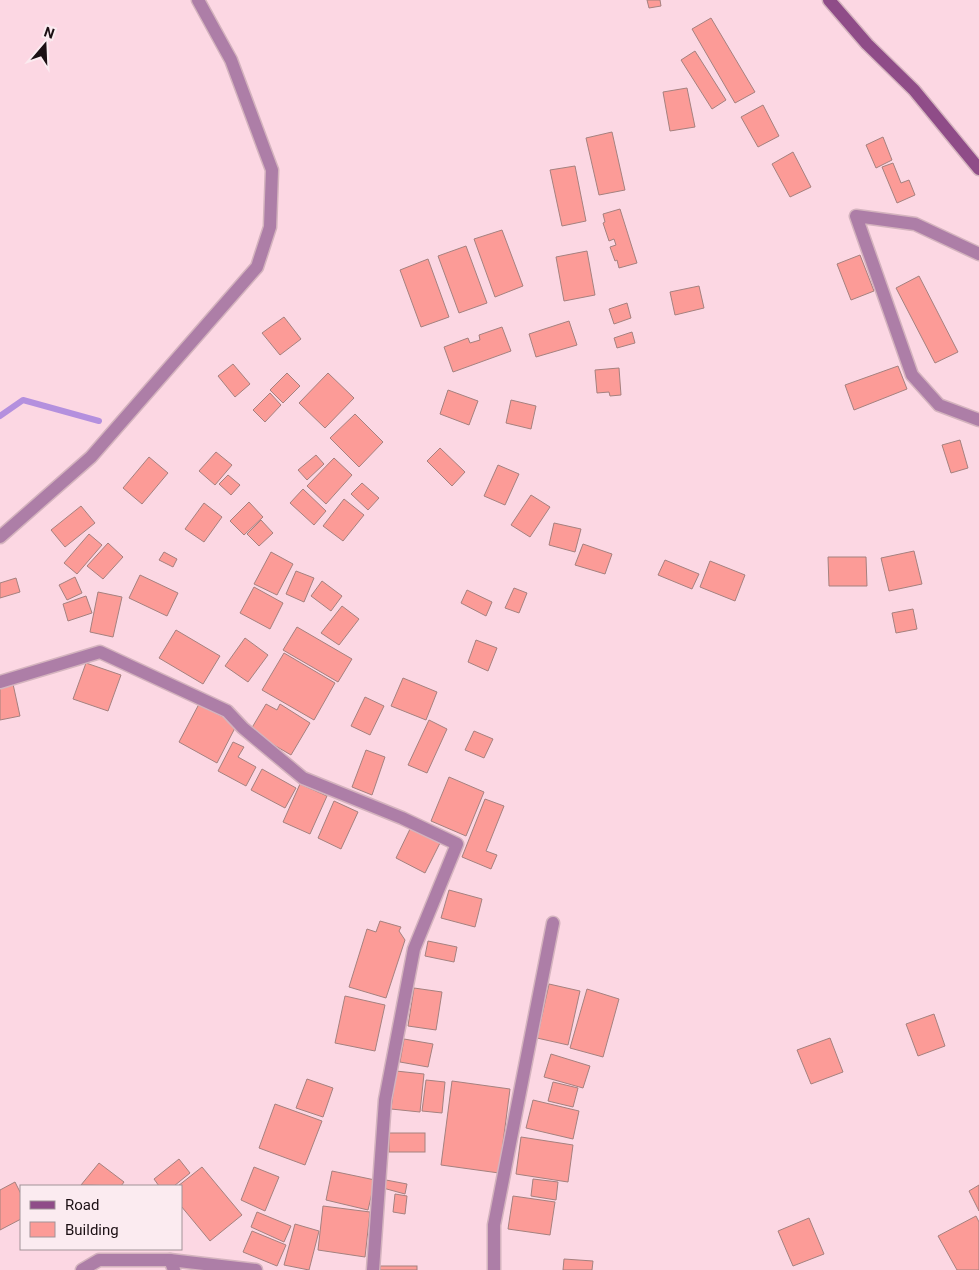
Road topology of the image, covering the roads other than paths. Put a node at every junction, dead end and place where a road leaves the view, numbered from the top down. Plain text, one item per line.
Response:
1 (198, 0) edge
2 (829, 0) edge
3 (979, 169) edge
4 (979, 254) edge
5 (979, 420) edge
6 (0, 537) edge
7 (0, 682) edge
8 (553, 923) dead end
9 (172, 1265) edge
10 (82, 1270) edge
11 (256, 1270) edge
12 (373, 1270) edge
13 (494, 1270) edge

1 - 6 street
2 - 3 main road
4 - 5 street
7 - 12 street
8 - 13 street
9 - 10 street
9 - 11 street

